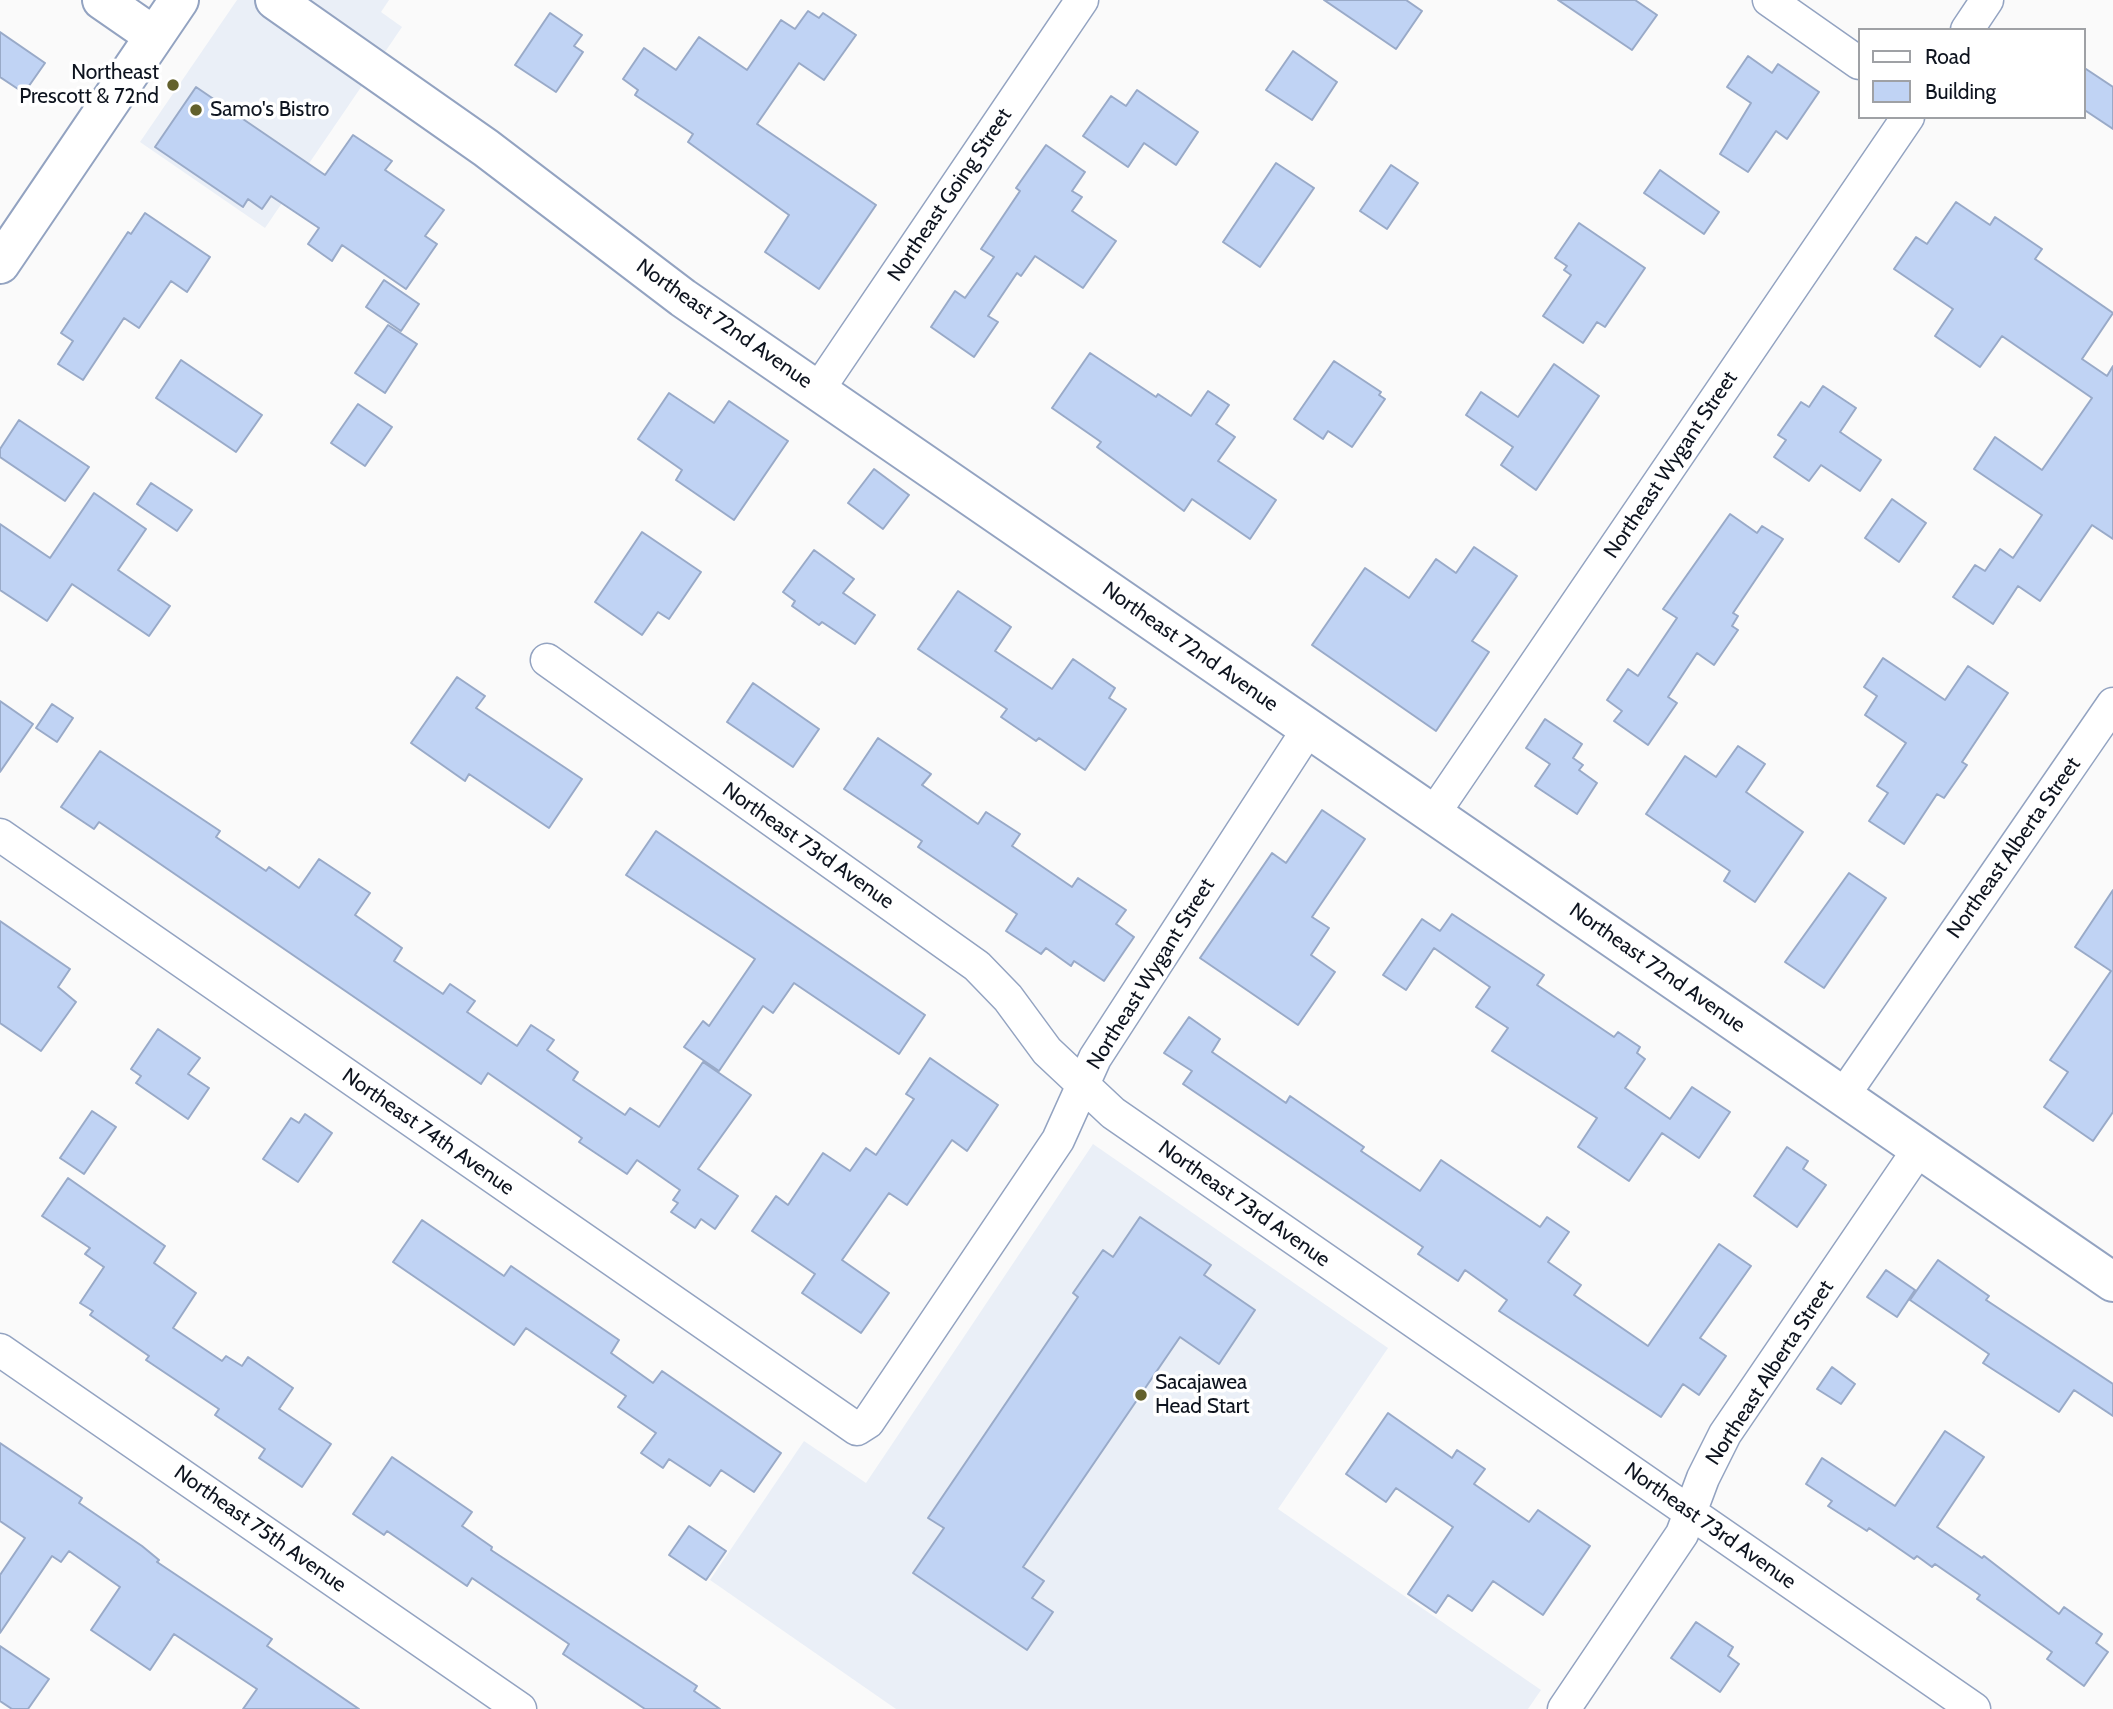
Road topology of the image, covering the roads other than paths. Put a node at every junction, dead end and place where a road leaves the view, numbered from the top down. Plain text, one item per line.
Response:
1 (102, 0) edge
2 (179, 0) edge
3 (275, 0) edge
4 (1082, 0) edge
5 (1769, 0) edge
6 (1987, 0) edge
7 (1968, 28) edge
8 (154, 36) junction
9 (1857, 62) edge
10 (1907, 119) edge
11 (0, 264) edge
12 (818, 390) junction
13 (547, 660) dead end
14 (2113, 704) edge
15 (1309, 729) junction
16 (1434, 813) junction
17 (0, 835) edge
18 (1083, 1084) junction
19 (1843, 1096) junction
20 (1919, 1149) junction
21 (2113, 1282) edge
22 (0, 1350) edge
23 (857, 1429) joint
24 (1690, 1512) junction
25 (520, 1709) edge
26 (1564, 1709) edge
27 (1974, 1709) edge

1 - 8 street
2 - 8 street
3 - 12 street, Northeast 72nd Avenue
4 - 12 street, Northeast Going Street
5 - 9 street
6 - 7 street
8 - 11 street
10 - 16 street, Northeast Wygant Street
12 - 15 street, Northeast 72nd Avenue
13 - 18 street, Northeast 73rd Avenue
14 - 19 street, Northeast Alberta Street
15 - 16 street, Northeast 72nd Avenue
15 - 18 street, Northeast Wygant Street
16 - 19 street, Northeast 72nd Avenue
17 - 23 street, Northeast 74th Avenue
18 - 23 street, Northeast Wygant Street
18 - 24 street, Northeast 73rd Avenue
19 - 20 street, Northeast 72nd Avenue
20 - 21 street, Northeast 72nd Avenue
20 - 24 street, Northeast Alberta Street
22 - 25 street, Northeast 75th Avenue
24 - 26 street, Northeast Alberta Street
24 - 27 street, Northeast 73rd Avenue

